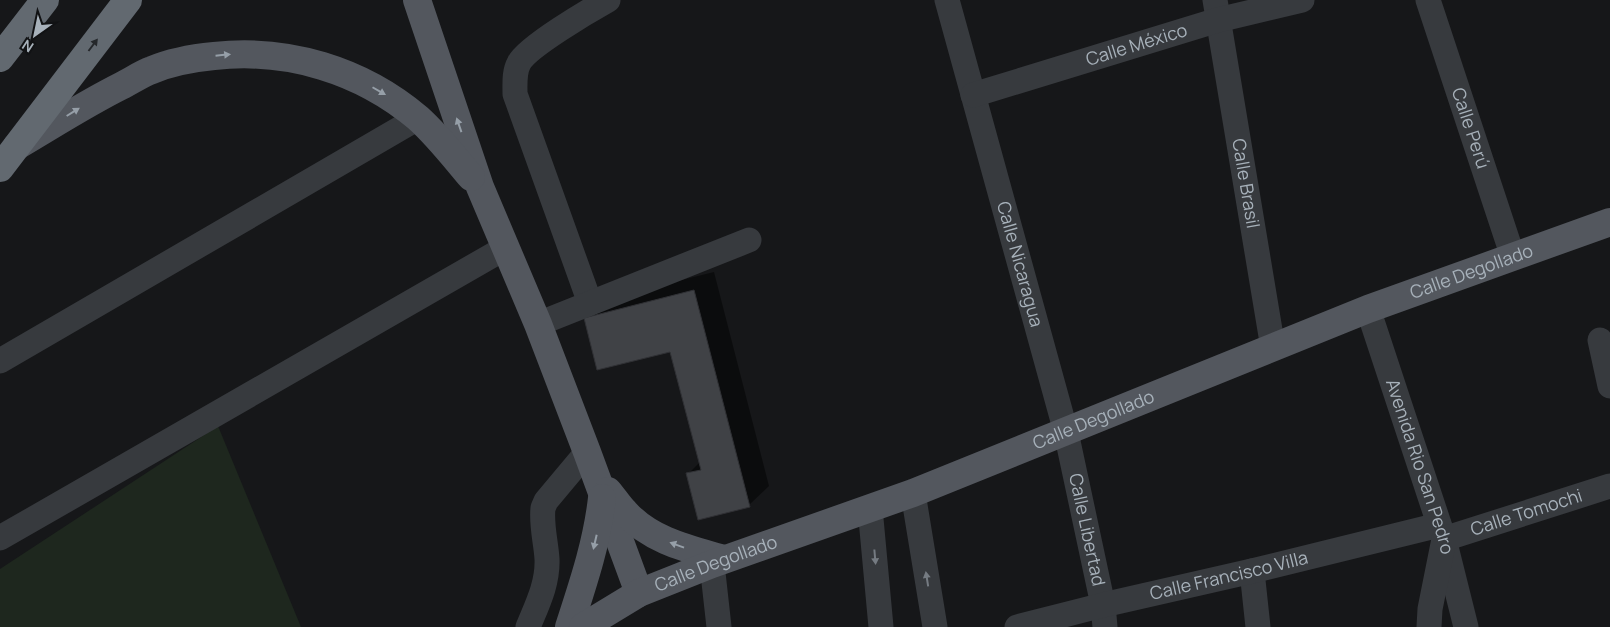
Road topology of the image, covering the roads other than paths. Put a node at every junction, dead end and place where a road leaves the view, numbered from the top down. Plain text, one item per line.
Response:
1 (45, 0) edge
2 (128, 0) edge
3 (417, 0) edge
4 (608, 0) edge
5 (947, 0) edge
6 (1302, 0) edge
7 (1428, 0) edge
8 (1217, 10) edge
9 (0, 58) edge
10 (973, 95) junction
11 (418, 118) junction
12 (17, 146) junction
13 (0, 168) edge
14 (480, 187) junction
15 (1610, 222) edge
16 (749, 240) dead end
17 (505, 248) junction
18 (1513, 257) junction
19 (590, 304) junction
20 (1368, 309) junction
21 (538, 324) junction
22 (1600, 340) dead end
23 (1274, 348) junction
24 (0, 361) edge
25 (1609, 378) edge
26 (1066, 432) junction
27 (595, 474) junction
28 (1610, 486) edge
29 (913, 493) junction
30 (870, 508) junction
31 (1441, 532) junction
32 (0, 538) edge
33 (718, 562) junction
34 (1252, 571) junction
35 (639, 593) junction
36 (1104, 616) edge
37 (528, 627) edge
38 (569, 627) edge
39 (583, 627) edge
40 (720, 627) edge
41 (881, 627) edge
42 (935, 627) edge
43 (1017, 627) edge
44 (1258, 627) edge
45 (1428, 627) edge
46 (1466, 627) edge

1 - 9 highway
12 -> 2 highway
14 -> 3 main road
4 - 19 street
5 - 10 street, Calle Nicaragua
6 - 8 street, Calle México
7 - 18 street, Calle Perú
8 - 10 street, Calle México
8 - 23 street, Calle Brasil
10 - 26 street, Calle Nicaragua
12 -> 11 main road
11 - 14 main road
11 - 24 street
12 - 13 highway
14 - 17 main road
15 - 18 main road, Calle Degollado
16 - 19 street
17 - 21 main road
17 - 32 street
18 - 20 main road, Calle Degollado
19 - 21 street
20 - 23 main road, Calle Degollado
20 - 31 street, Avenida Rio San Pedro
21 - 27 main road
22 - 25 street
23 - 26 main road, Calle Degollado
26 - 29 main road, Calle Degollado
26 - 36 street, Calle Libertad
33 -> 27 main road
27 - 35 main road
27 - 37 street
27 -> 38 main road
28 - 31 street, Calle Tomochi
29 - 30 main road, Calle Degollado
42 -> 29 street
30 - 33 main road, Calle Degollado
30 -> 41 street
31 - 34 street, Calle Francisco Villa
31 - 45 street
31 - 46 street, Avenida Rio San Pedro
33 - 35 main road, Calle Degollado
33 - 40 street
34 - 36 street, Calle Francisco Villa
34 - 44 street
35 - 39 main road, Calle Degollado
36 - 43 street, Calle Francisco Villa

